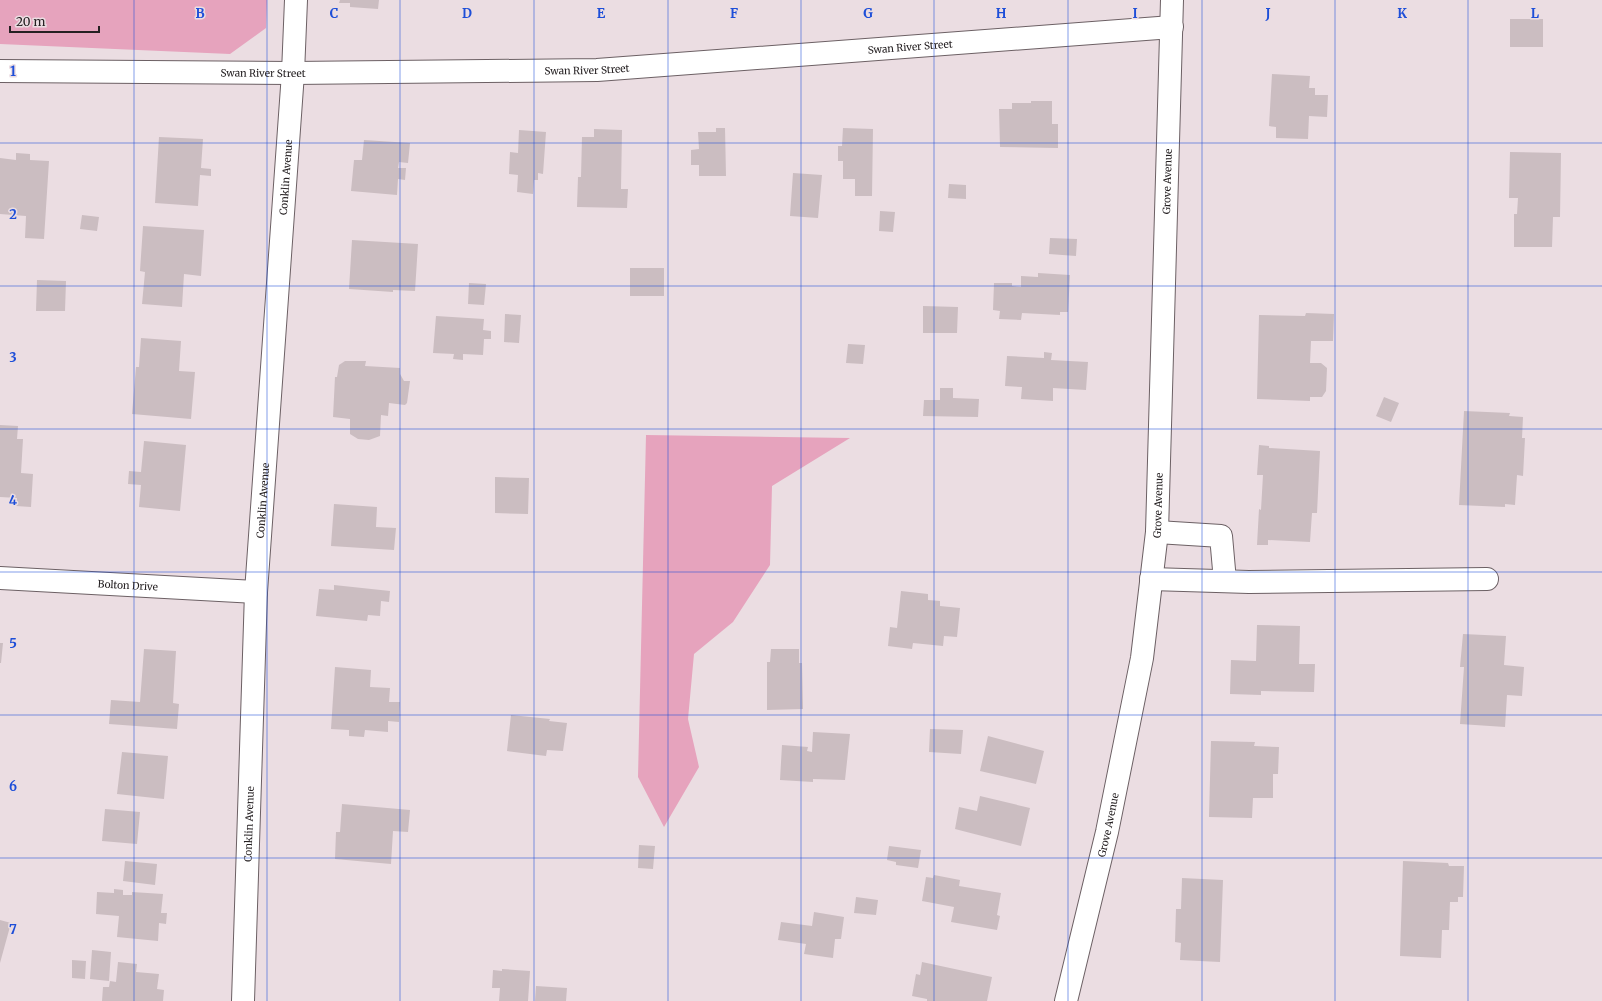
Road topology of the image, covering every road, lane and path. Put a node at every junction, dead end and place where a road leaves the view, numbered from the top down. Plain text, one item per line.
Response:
1 (296, 0) edge
2 (1172, 0) edge
3 (1172, 27) junction
4 (0, 71) edge
5 (293, 73) junction
6 (1157, 532) junction
7 (0, 578) edge
8 (1151, 579) junction
9 (1487, 579) dead end
10 (1225, 581) junction
11 (256, 592) junction
12 (243, 1001) edge
13 (1066, 1001) edge

1 - 5 street, Conklin Avenue
2 - 3 street, Grove Avenue
3 - 5 street, Swan River Street
3 - 6 street, Grove Avenue
4 - 5 street, Swan River Street
5 - 11 street, Conklin Avenue
6 - 8 street, Grove Avenue
6 - 10 street
7 - 11 street, Bolton Drive
8 - 10 street
8 - 13 street, Grove Avenue
9 - 10 street
11 - 12 street, Conklin Avenue

